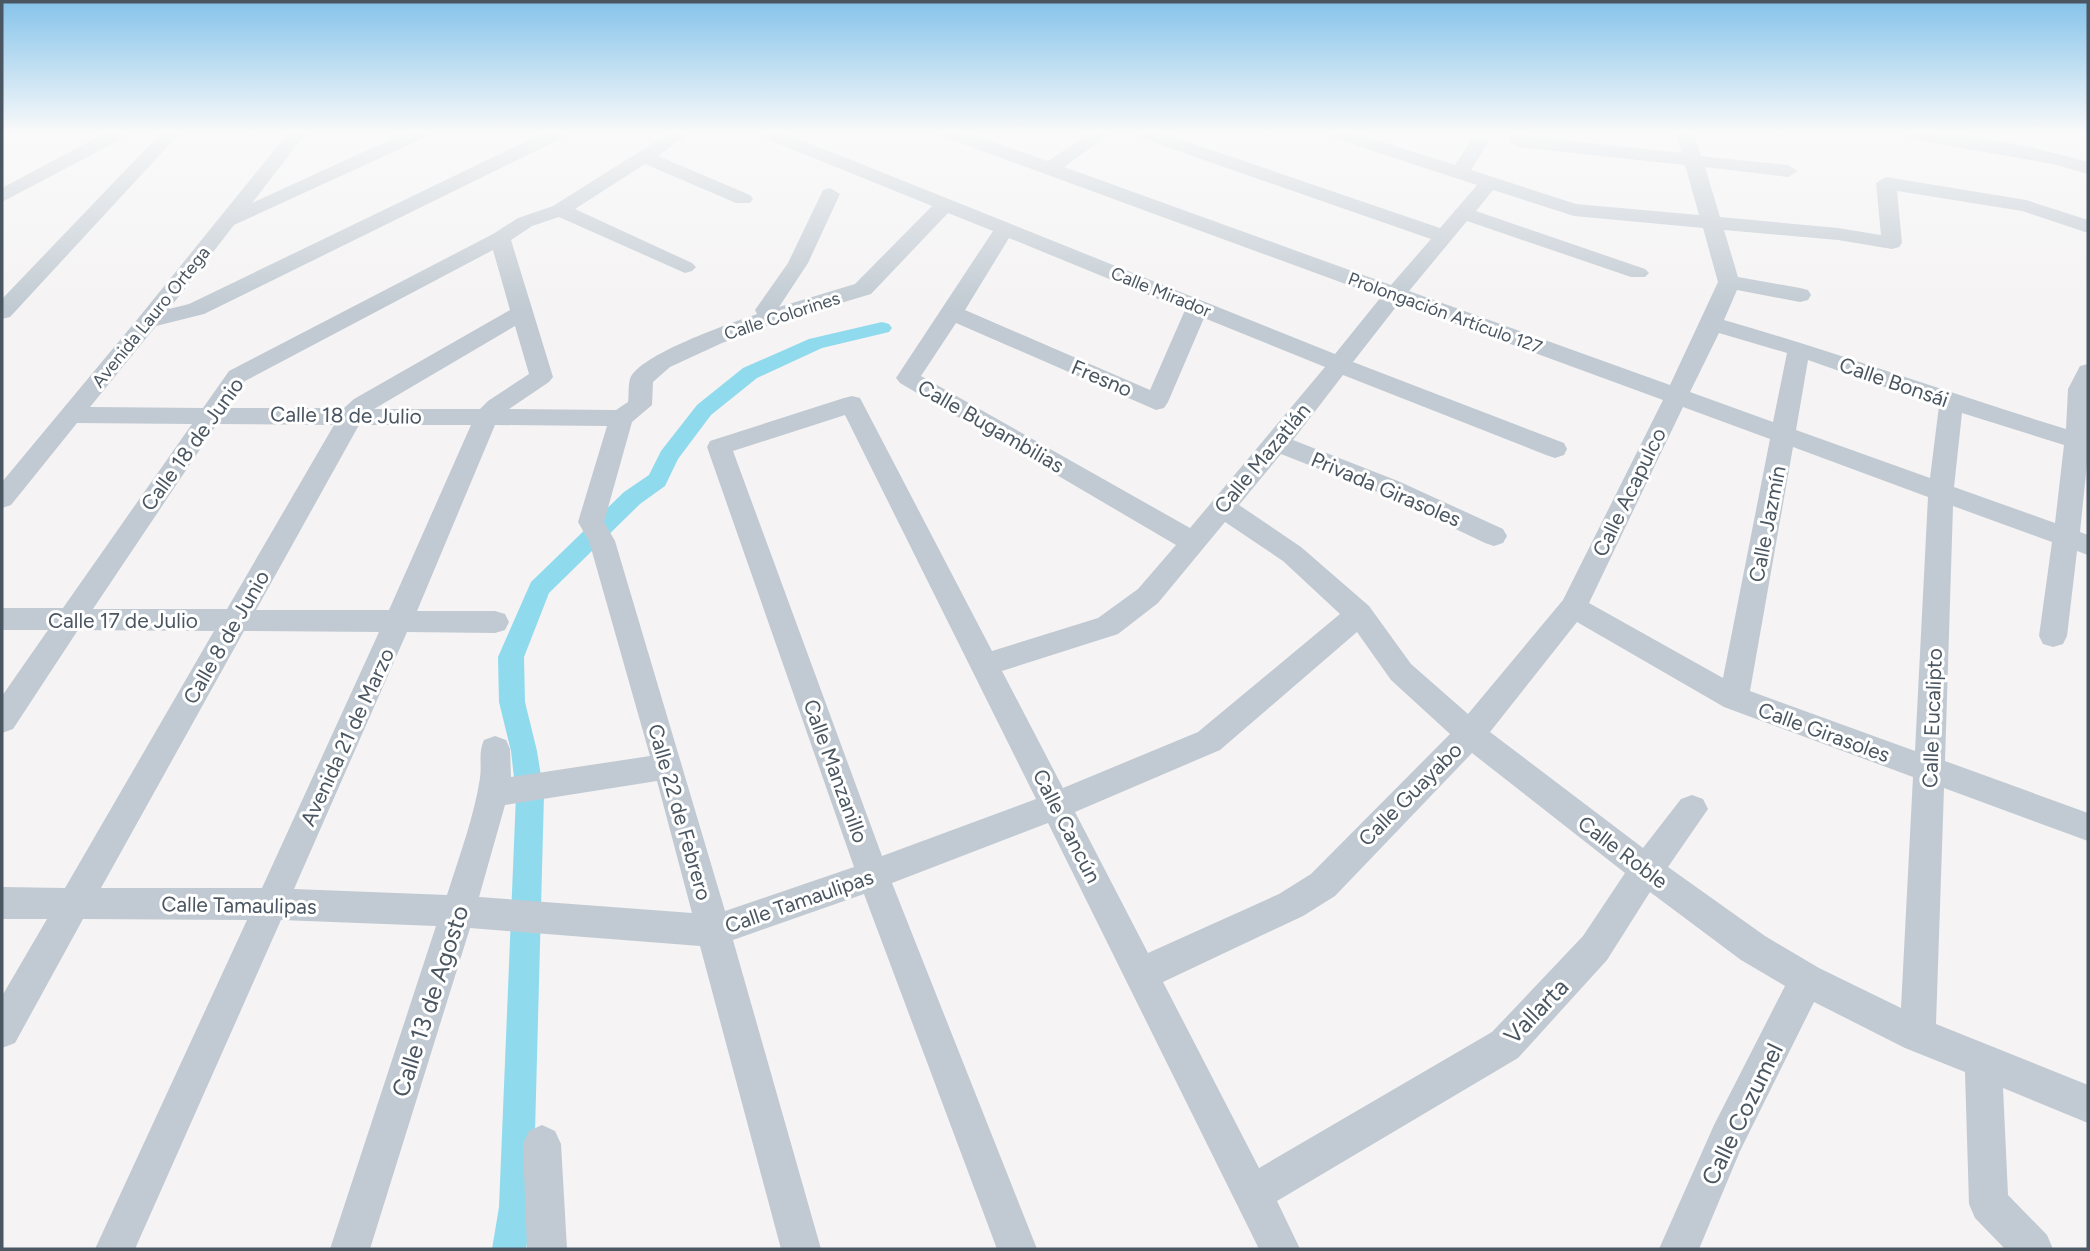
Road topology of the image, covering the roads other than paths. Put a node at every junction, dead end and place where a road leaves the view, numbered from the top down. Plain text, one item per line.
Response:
1 (116, 191) edge
2 (251, 191) edge
3 (294, 191) edge
4 (437, 191) edge
5 (590, 191) edge
6 (725, 191) edge
7 (917, 191) edge
8 (1110, 191) edge
9 (1315, 191) edge
10 (1482, 191) edge
11 (1519, 191) edge
12 (1704, 191) edge
13 (1887, 191) edge
14 (1937, 191) edge
15 (830, 194) dead end
16 (743, 199) dead end
17 (946, 203) junction
18 (560, 210) junction
19 (1464, 213) junction
20 (226, 223) junction
21 (1714, 224) junction
22 (2088, 227) edge
23 (1005, 228) junction
24 (1445, 237) junction
25 (500, 238) junction
26 (685, 267) dead end
27 (1638, 273) dead end
28 (1728, 282) junction
29 (1395, 295) junction
30 (1800, 295) dead end
31 (1198, 306) junction
32 (2, 312) edge
33 (521, 313) junction
34 (952, 313) junction
35 (769, 317) junction
36 (148, 321) junction
37 (1712, 324) junction
38 (1799, 349) junction
39 (1340, 365) junction
40 (2088, 371) edge
41 (1675, 397) junction
42 (1951, 402) junction
43 (852, 404) joint
44 (210, 414) junction
45 (71, 415) junction
46 (352, 415) junction
47 (487, 417) junction
48 (621, 418) junction
49 (1784, 434) junction
50 (2083, 442) edge
51 (1277, 443) junction
52 (1555, 449) dead end
53 (1941, 490) junction
54 (2, 499) edge
55 (1222, 506) junction
56 (1494, 536) dead end
57 (2076, 541) edge
58 (1193, 542) junction
59 (1573, 607) junction
60 (1359, 614) junction
61 (2, 619) edge
62 (69, 619) junction
63 (236, 620) junction
64 (495, 622) dead end
65 (400, 623) junction
66 (2053, 636) dead end
67 (985, 665) junction
68 (1734, 698) junction
69 (2, 720) edge
70 (1470, 734) junction
71 (495, 749) dead end
72 (668, 766) junction
73 (1931, 772) junction
74 (494, 793) junction
75 (1057, 805) junction
76 (1692, 809) dead end
77 (2088, 827) edge
78 (1646, 870) junction
79 (873, 876) junction
80 (2, 903) edge
81 (74, 903) junction
82 (269, 904) junction
83 (460, 911) junction
84 (714, 931) junction
85 (1142, 974) junction
86 (1807, 980) junction
87 (2, 1030) edge
88 (1917, 1035) junction
89 (1983, 1063) junction
90 (2088, 1104) edge
91 (542, 1144) dead end
92 (1252, 1194) junction
93 (115, 1249) edge
94 (350, 1249) edge
95 (547, 1249) edge
96 (801, 1249) edge
97 (1017, 1249) edge
98 (1280, 1249) edge
99 (1679, 1249) edge
100 (2033, 1249) edge

1 - 32 street
2 - 20 street, Avenida Lauro Ortega
3 - 20 street
4 - 36 street
5 - 18 street
6 - 16 street
7 - 17 street, Calle Mirador
8 - 29 street, Prolongación Artículo 127
9 - 24 street
10 - 19 street, Calle Mazatlán
11 - 21 street
12 - 21 street
13 - 21 street
14 - 22 street
15 - 35 street
17 - 23 street, Calle Mirador
17 - 35 street, Calle Colorines
18 - 25 street, Calle 18 de Junio
18 - 26 street
19 - 24 street, Calle Mazatlán
19 - 27 street
20 - 36 street, Avenida Lauro Ortega
21 - 28 street
23 - 31 street, Calle Mirador
23 - 34 street, Calle Bugambilias
24 - 29 street, Calle Mazatlán
25 - 33 street, Avenida 21 de Marzo
25 - 44 street, Calle 18 de Junio
28 - 30 street
28 - 37 street, Calle Acapulco
29 - 39 street, Calle Mazatlán
29 - 41 street, Prolongación Artículo 127
31 - 34 street, Fresno
31 - 39 street, Calle Mirador
33 - 46 street, Calle 8 de Junio
33 - 47 street, Avenida 21 de Marzo
34 - 58 street, Calle Bugambilias
35 - 48 street, Calle Colorines
36 - 45 street, Avenida Lauro Ortega
37 - 38 street, Calle Bonsái
37 - 41 street, Calle Acapulco
38 - 42 street, Calle Bonsái
38 - 49 street, Calle Jazmín
39 - 51 street, Calle Mazatlán
39 - 52 street, Calle Mirador
40 - 50 street
41 - 49 street, Prolongación Artículo 127
41 - 59 street, Calle Acapulco
42 - 50 street, Calle Bonsái
42 - 53 street, Calle Eucalipto
43 - 67 street, Calle Cancún
43 - 79 street, Calle Manzanillo
44 - 45 street, Calle 18 de Julio
44 - 46 street, Calle 18 de Julio
44 - 62 street, Calle 18 de Junio
45 - 54 street, Avenida Lauro Ortega
46 - 47 street, Calle 18 de Julio
46 - 63 street, Calle 8 de Junio
47 - 48 street, Calle 18 de Julio
47 - 65 street, Avenida 21 de Marzo
48 - 72 street, Calle 22 de Febrero
49 - 53 street, Prolongación Artículo 127
49 - 68 street, Calle Jazmín
50 - 57 street
51 - 55 street, Calle Mazatlán
51 - 56 street, Privada Girasoles
53 - 57 street, Prolongación Artículo 127
53 - 73 street, Calle Eucalipto
55 - 58 street, Calle Mazatlán
55 - 60 street, Calle Roble
57 - 66 street
58 - 67 street, Calle Mazatlán
59 - 68 street, Calle Girasoles
59 - 70 street, Calle Acapulco
60 - 70 street, Calle Roble
60 - 75 street, Calle Tamaulipas
61 - 62 street, Calle 17 de Julio
62 - 63 street, Calle 17 de Julio
62 - 69 street, Calle 18 de Junio
63 - 65 street, Calle 17 de Julio
63 - 81 street, Calle 8 de Junio
64 - 65 street, Calle 17 de Julio
65 - 82 street, Avenida 21 de Marzo
67 - 75 street, Calle Cancún
68 - 73 street, Calle Girasoles
70 - 78 street, Calle Roble
70 - 85 street, Calle Guayabo
71 - 74 street, Calle 13 de Agosto
72 - 74 street
72 - 84 street, Calle 22 de Febrero
73 - 77 street, Calle Girasoles
73 - 88 street, Calle Eucalipto
74 - 83 street, Calle 13 de Agosto
75 - 79 street, Calle Tamaulipas
75 - 85 street, Calle Cancún
76 - 78 street, Vallarta
78 - 86 street, Calle Roble
78 - 92 street, Vallarta
79 - 84 street, Calle Tamaulipas
79 - 97 street, Calle Manzanillo
80 - 81 street, Calle Tamaulipas
81 - 82 street, Calle Tamaulipas
81 - 87 street, Calle 8 de Junio
82 - 83 street, Calle Tamaulipas
82 - 93 street, Avenida 21 de Marzo
83 - 84 street, Calle Tamaulipas
83 - 94 street, Calle 13 de Agosto
84 - 96 street, Calle 22 de Febrero
85 - 92 street, Calle Cancún
86 - 88 street, Calle Roble
86 - 99 street, Calle Cozumel
88 - 89 street, Calle Roble
89 - 90 street, Calle Roble
89 - 100 street
91 - 95 street
92 - 98 street, Calle Cancún

